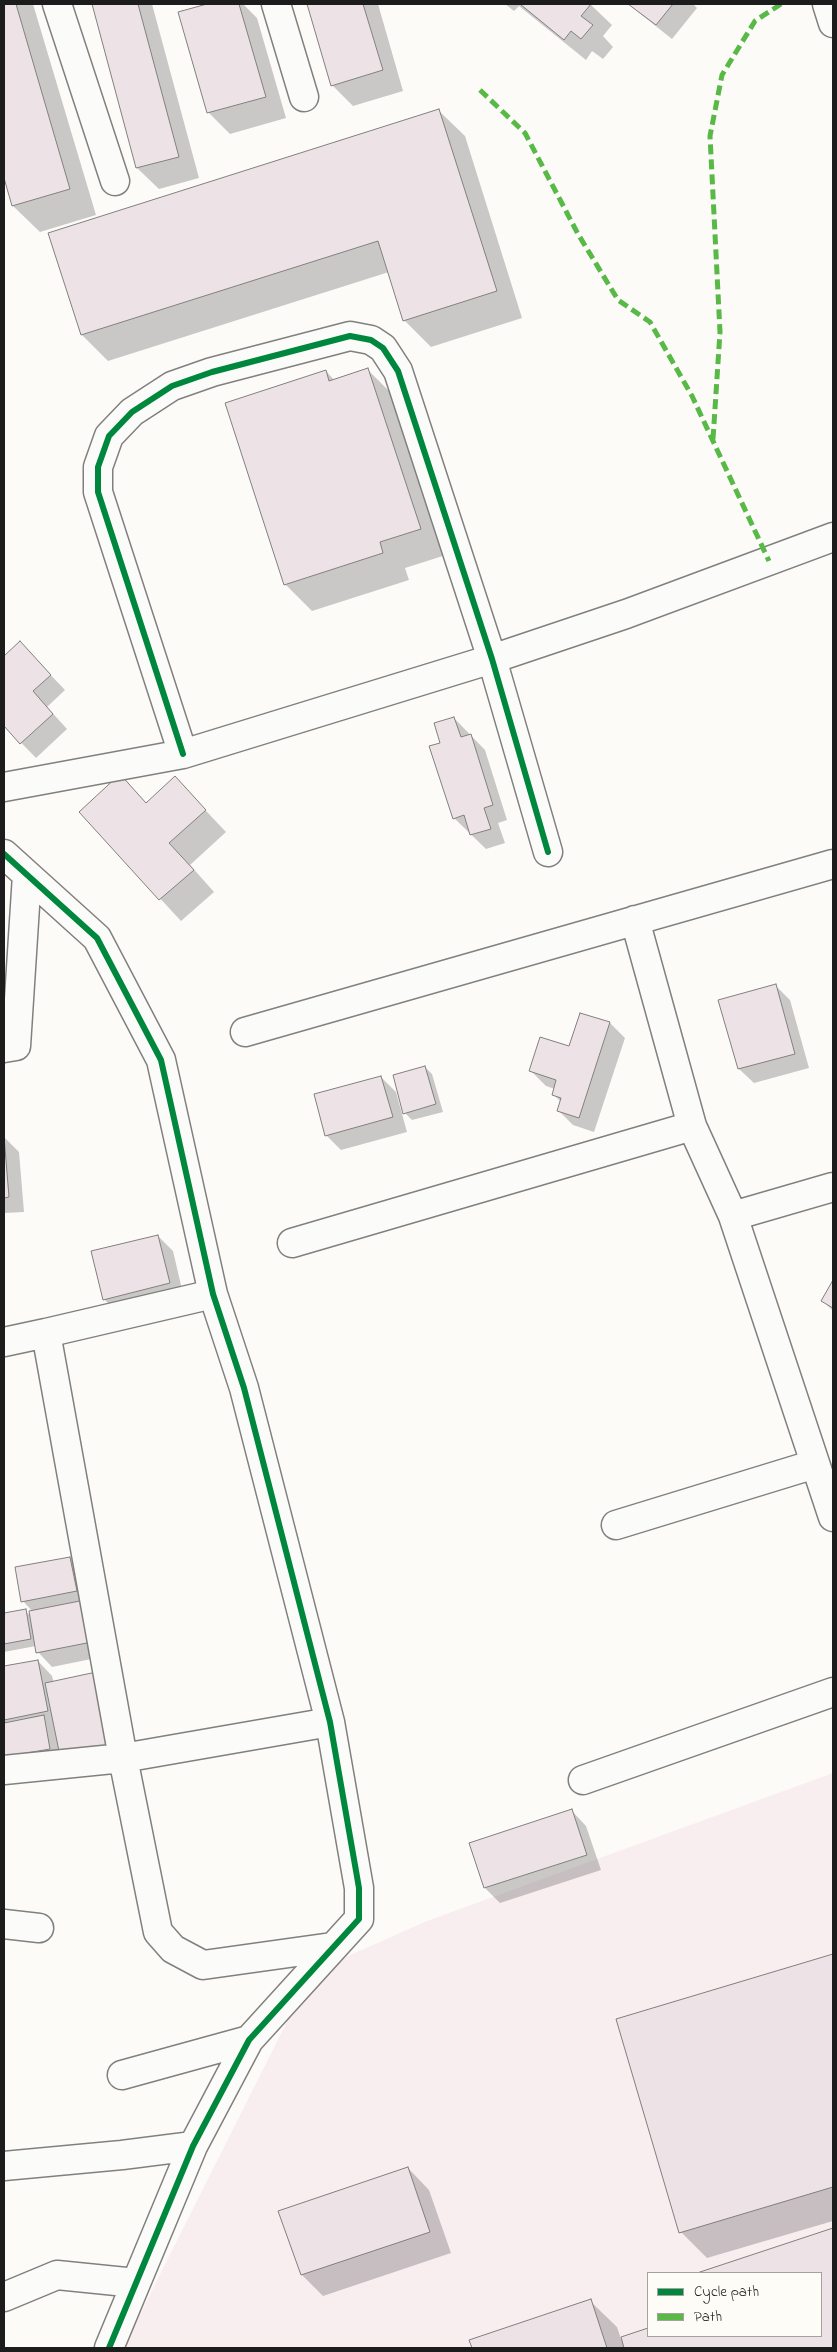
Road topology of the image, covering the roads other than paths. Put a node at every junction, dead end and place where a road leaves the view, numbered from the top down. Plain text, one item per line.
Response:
1 (57, 4) edge
2 (276, 4) edge
3 (827, 4) edge
4 (833, 22) edge
5 (304, 97) dead end
6 (115, 181) dead end
7 (833, 537) edge
8 (492, 659) junction
9 (183, 754) junction
10 (4, 787) edge
11 (548, 852) dead end
12 (4, 854) edge
13 (833, 864) edge
14 (27, 874) junction
15 (635, 920) junction
16 (245, 1032) dead end
17 (4, 1048) edge
18 (692, 1126) junction
19 (833, 1187) edge
20 (733, 1216) junction
21 (292, 1242) dead end
22 (213, 1294) junction
23 (46, 1333) junction
24 (4, 1342) edge
25 (815, 1464) junction
26 (833, 1516) edge
27 (616, 1525) dead end
28 (833, 1692) edge
29 (330, 1722) junction
30 (123, 1758) junction
31 (4, 1770) edge
32 (583, 1780) dead end
33 (4, 1924) edge
34 (39, 1928) dead end
35 (332, 1947) junction
36 (249, 2040) junction
37 (122, 2075) dead end
38 (193, 2146) junction
39 (4, 2166) edge
40 (136, 2283) junction
41 (4, 2297) edge
42 (109, 2348) edge

1 - 6 street
2 - 5 street
3 - 4 street
7 - 8 street
8 - 9 street
8 - 9 street
8 - 11 street
9 - 10 street
12 - 14 street
13 - 15 street
14 - 17 street
14 - 22 street
15 - 16 street
15 - 18 street
18 - 20 street
18 - 21 street
19 - 20 street
20 - 25 street
22 - 23 street
22 - 29 street
23 - 24 street
23 - 30 street
25 - 26 street
25 - 27 street
28 - 32 street
29 - 30 street
29 - 35 street
30 - 31 street
30 - 35 street
33 - 34 street
35 - 36 street
36 - 37 street
36 - 38 street
38 - 39 street
38 - 40 street
40 - 41 street
40 - 42 street

